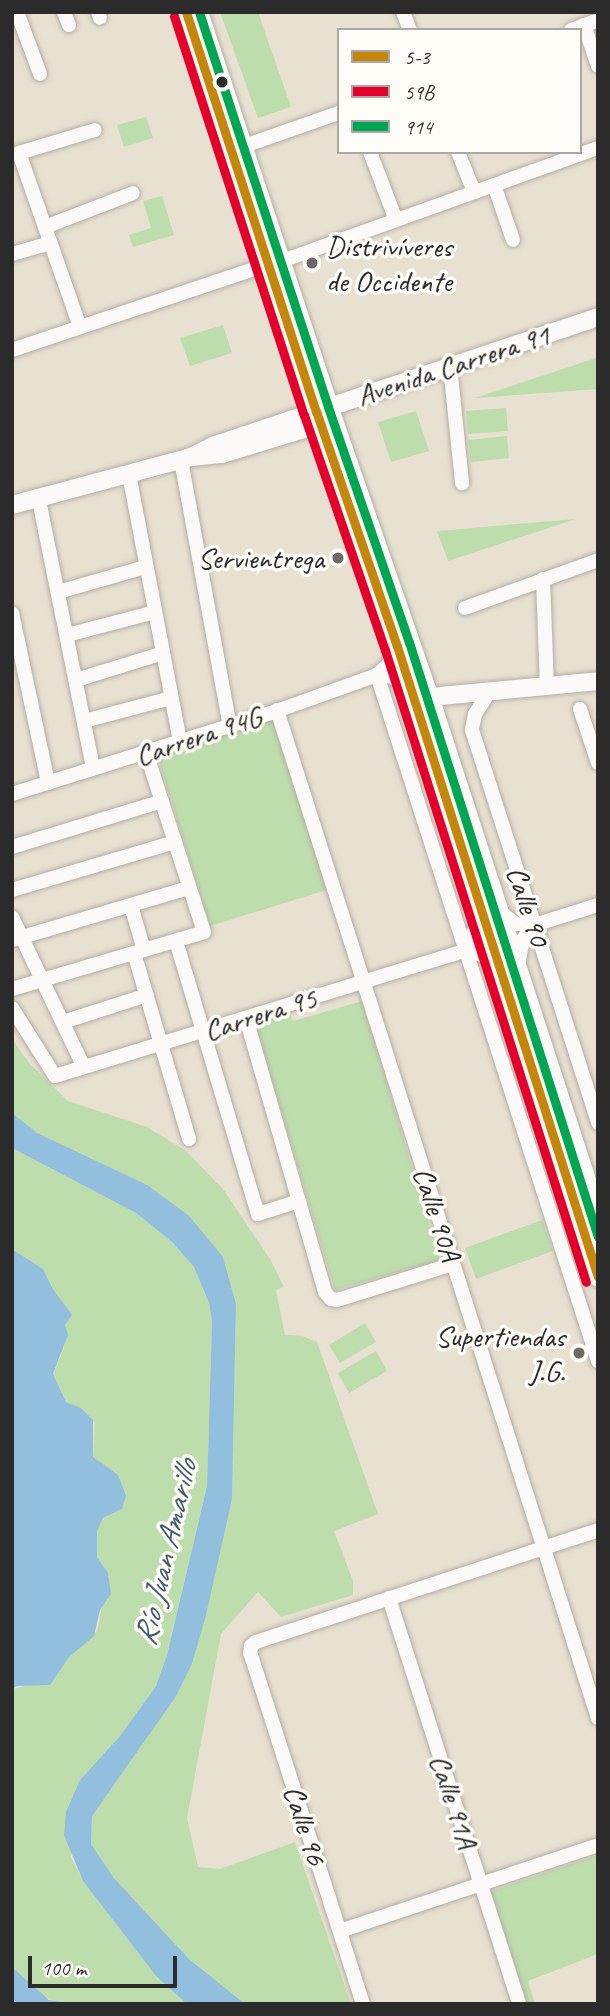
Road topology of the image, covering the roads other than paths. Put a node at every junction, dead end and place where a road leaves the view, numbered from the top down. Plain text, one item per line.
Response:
1 (186, 12) edge
2 (199, 12) edge
3 (15, 13) edge
4 (584, 25) edge
5 (598, 66) edge
6 (40, 74) dead end
7 (337, 114) edge
8 (95, 130) dead end
9 (244, 146) junction
10 (371, 154) edge
11 (459, 154) edge
12 (581, 154) edge
13 (494, 185) junction
14 (474, 192) junction
15 (132, 193) dead end
16 (396, 220) junction
17 (45, 227) junction
18 (513, 240) dead end
19 (50, 243) junction
20 (12, 254) edge
21 (275, 263) junction
22 (598, 318) edge
23 (80, 327) junction
24 (12, 350) edge
25 (450, 366) junction
26 (325, 415) junction
27 (284, 437) junction
28 (331, 452) junction
29 (186, 459) junction
30 (129, 474) junction
31 (462, 483) dead end
32 (12, 505) edge
33 (40, 505) dead end
34 (598, 560) edge
35 (146, 567) junction
36 (543, 579) junction
37 (58, 592) junction
38 (464, 608) dead end
39 (155, 612) junction
40 (12, 613) edge
41 (66, 635) junction
42 (397, 646) junction
43 (163, 653) junction
44 (379, 673) junction
45 (76, 680) junction
46 (598, 681) edge
47 (547, 685) junction
48 (408, 686) junction
49 (490, 691) junction
50 (430, 696) junction
51 (172, 698) junction
52 (580, 709) dead end
53 (277, 710) junction
54 (84, 721) junction
55 (230, 726) junction
56 (180, 742) junction
57 (146, 752) junction
58 (598, 763) edge
59 (93, 769) junction
60 (48, 783) junction
61 (12, 794) edge
62 (162, 801) junction
63 (175, 842) junction
64 (12, 847) edge
65 (189, 888) junction
66 (12, 890) edge
67 (131, 905) junction
68 (598, 905) edge
69 (501, 914) junction
70 (481, 916) junction
71 (12, 917) edge
72 (534, 925) junction
73 (17, 939) edge
74 (176, 941) junction
75 (465, 951) junction
76 (139, 952) junction
77 (496, 963) junction
78 (518, 966) junction
79 (42, 981) junction
80 (363, 982) junction
81 (12, 989) edge
82 (147, 995) junction
83 (12, 1008) edge
84 (246, 1018) junction
85 (63, 1022) junction
86 (204, 1031) junction
87 (161, 1044) junction
88 (84, 1067) junction
89 (598, 1123) edge
90 (189, 1139) dead end
91 (299, 1201) junction
92 (598, 1214) edge
93 (453, 1264) junction
94 (598, 1278) edge
95 (598, 1361) edge
96 (598, 1530) edge
97 (543, 1548) junction
98 (390, 1598) junction
99 (598, 1718) edge
100 (598, 1845) edge
101 (481, 1884) junction
102 (340, 1931) junction
103 (363, 2004) edge
104 (519, 2004) edge

1 - 21 main road
2 - 9 main road
3 - 6 street
4 - 5 street
7 - 9 street
8 - 17 street
9 - 21 main road
10 - 16 street
11 - 14 street
12 - 13 street
13 - 14 street
13 - 18 street
14 - 16 street
15 - 17 street
16 - 21 street
17 - 19 street
19 - 20 street
19 - 23 street
21 - 23 street
21 - 26 main road
22 - 25 main road, Avenida Carrera 91
23 - 24 street
25 - 26 main road, Avenida Carrera 91
25 - 31 street
26 - 27 main road, Avenida Carrera 91
26 - 28 main road
26 - 29 main road, Avenida Carrera 91
26 - 50 main road
27 - 28 main road
27 - 29 main road, Avenida Carrera 91
28 - 42 main road
29 - 30 main road, Avenida Carrera 91
29 - 55 street
30 - 32 main road, Avenida Carrera 91
30 - 35 street
33 - 37 street
34 - 36 street
35 - 37 street
35 - 39 street
36 - 38 street
36 - 47 street
37 - 41 street
39 - 41 street
39 - 43 street
40 - 60 street
41 - 45 street
42 - 44 street
42 - 48 main road
43 - 45 street
43 - 51 street
44 - 48 street
44 - 53 street, Carrera 94G
44 - 75 street
45 - 54 street
46 - 47 main road
47 - 49 main road
48 - 50 main road
48 - 70 main road
49 - 50 main road
49 - 72 street, Calle 90
50 - 69 main road
51 - 54 street
51 - 56 street
52 - 58 street
53 - 55 street, Carrera 94G
53 - 80 street, Calle 90A
54 - 59 street
55 - 56 street, Carrera 94G
56 - 57 street, Carrera 94G
57 - 59 street, Carrera 94G
57 - 62 street
59 - 60 street, Carrera 94G
60 - 61 street, Carrera 94G
62 - 63 street
62 - 64 street
63 - 65 street
63 - 66 street
65 - 67 street
65 - 74 street
67 - 73 street
67 - 76 street
68 - 72 street
69 - 72 street
69 - 78 main road
70 - 75 street
70 - 77 main road
71 - 73 street
72 - 78 street
72 - 89 street, Calle 90
73 - 79 street
74 - 76 street
74 - 86 street
75 - 77 street
75 - 80 street, Carrera 95
75 - 95 street
76 - 79 street
76 - 82 street
77 - 94 main road
78 - 92 main road
79 - 81 street
79 - 85 street
80 - 84 street, Carrera 95
80 - 93 street, Calle 90A
82 - 85 street
82 - 87 street
83 - 88 street, Carrera 95
84 - 86 street, Carrera 95
84 - 91 street
85 - 88 street
86 - 87 street, Carrera 95
86 - 91 street
87 - 88 street, Carrera 95
87 - 90 street
91 - 93 street
93 - 97 street, Calle 90A
96 - 97 street
97 - 98 street
97 - 99 street, Calle 90A
98 - 101 street, Calle 91A
98 - 102 street, Calle 96
100 - 101 street
101 - 102 street
101 - 104 street, Calle 91A
102 - 103 street, Calle 96

